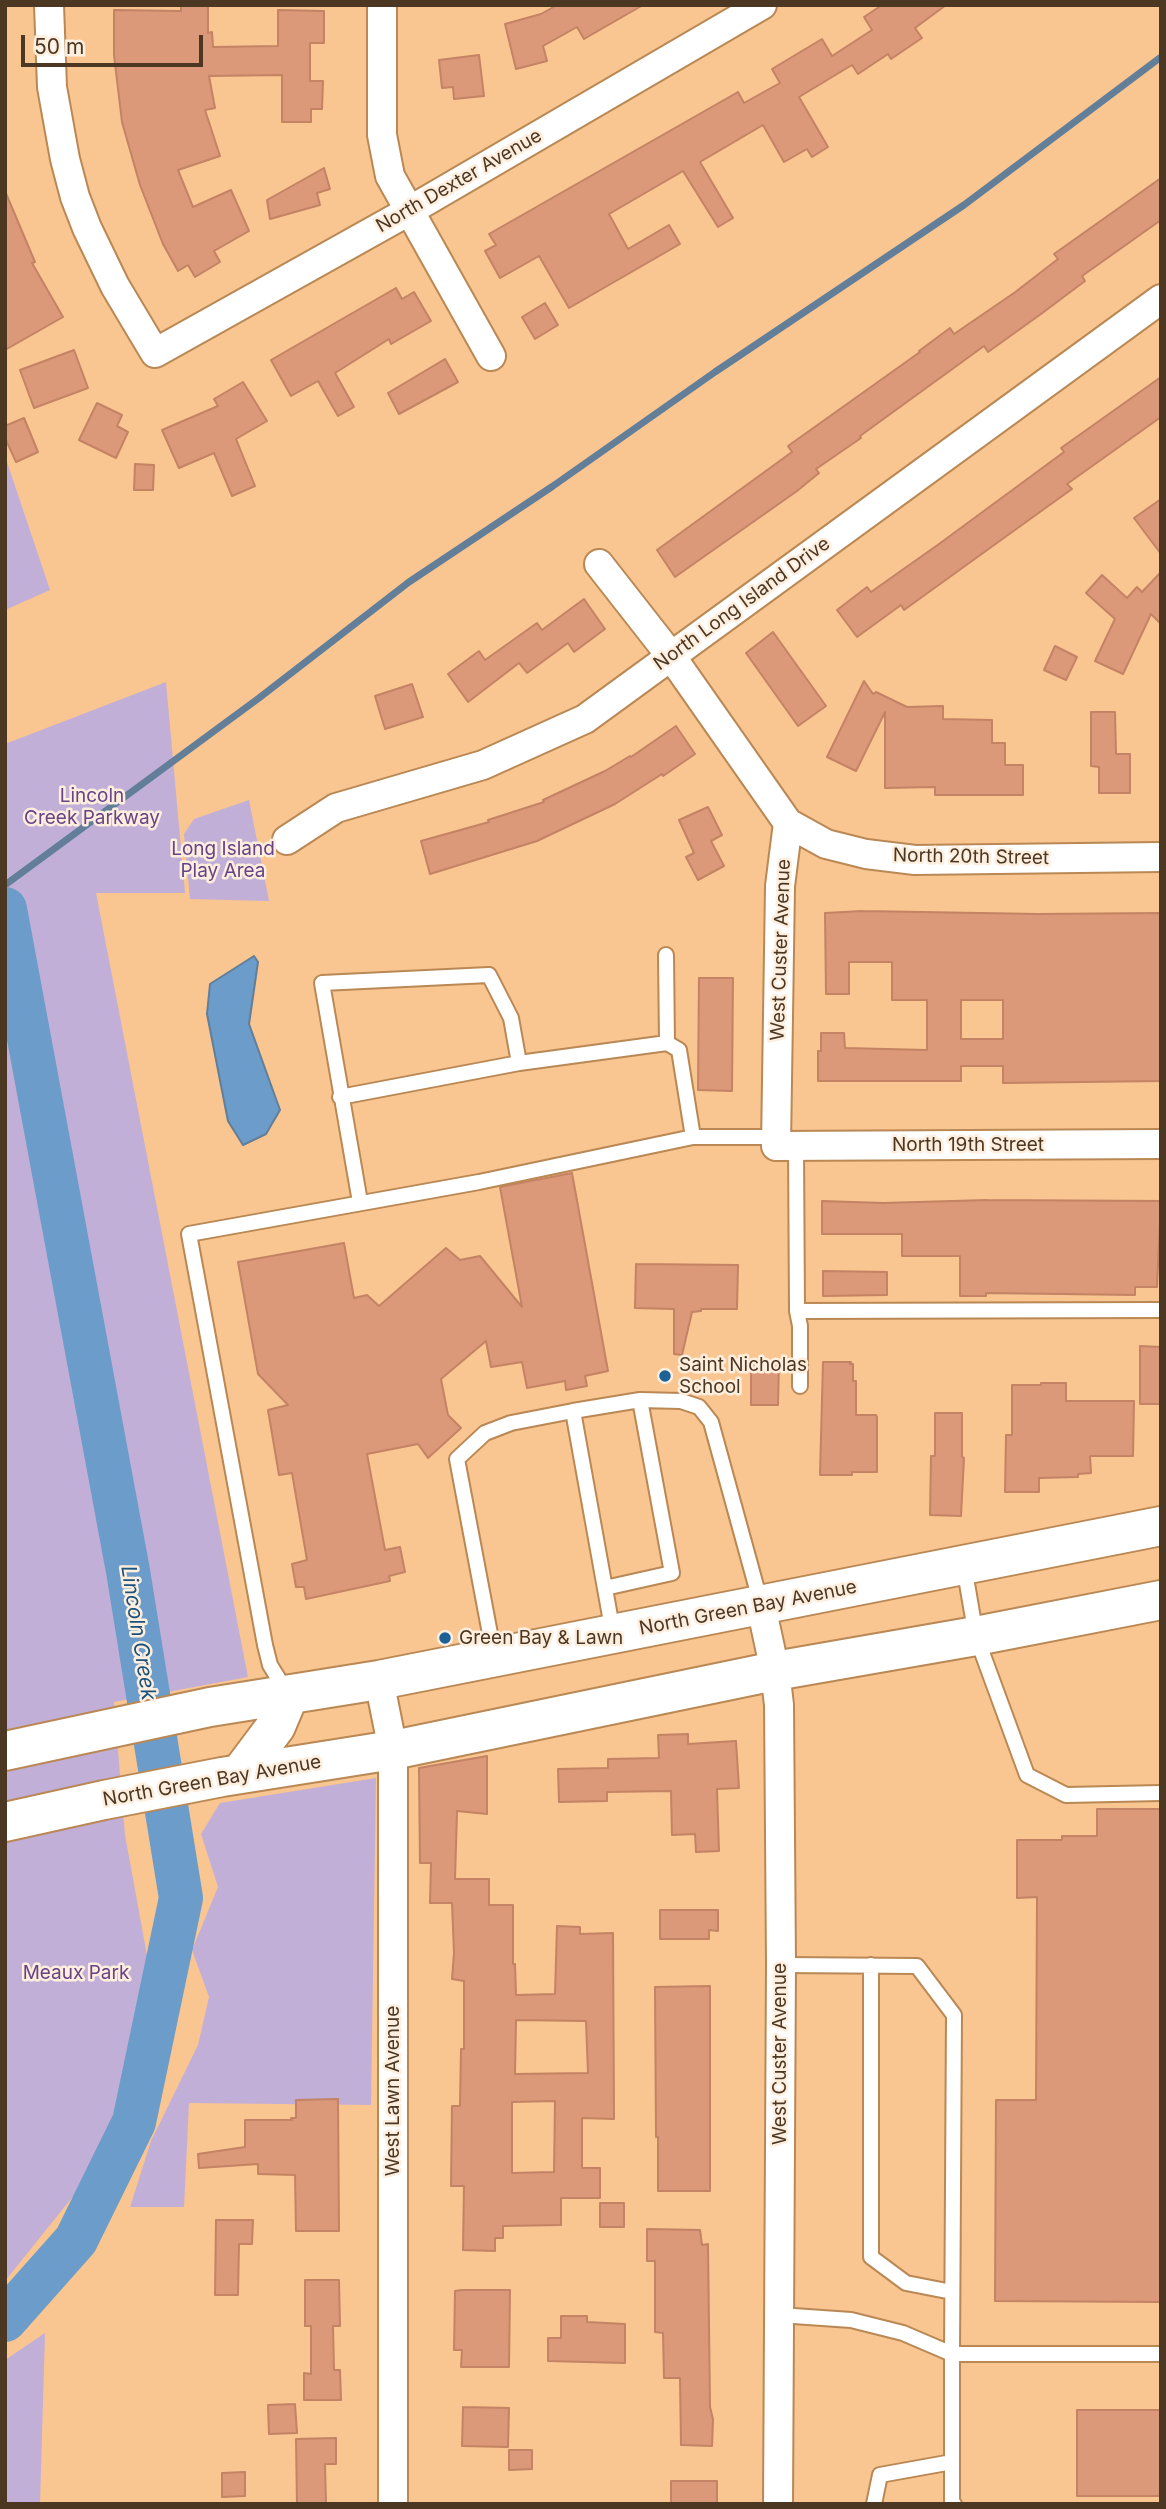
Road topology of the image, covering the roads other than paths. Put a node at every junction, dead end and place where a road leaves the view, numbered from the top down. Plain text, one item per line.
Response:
1 (49, 5) edge
2 (382, 5) edge
3 (762, 5) edge
4 (409, 211) junction
5 (1161, 299) edge
6 (491, 356) dead end
7 (598, 564) dead end
8 (671, 656) junction
9 (788, 823) junction
10 (287, 840) dead end
11 (1161, 857) edge
12 (666, 955) dead end
13 (667, 1043) junction
14 (519, 1063) junction
15 (340, 1097) junction
16 (693, 1137) junction
17 (783, 1143) junction
18 (1161, 1144) edge
19 (360, 1202) junction
20 (1161, 1310) edge
21 (797, 1311) junction
22 (800, 1387) dead end
23 (640, 1400) junction
24 (573, 1411) junction
25 (1161, 1526) edge
26 (964, 1565) junction
27 (606, 1587) junction
28 (1161, 1600) edge
29 (761, 1606) junction
30 (614, 1634) junction
31 (976, 1636) junction
32 (494, 1657) junction
33 (775, 1671) junction
34 (379, 1680) junction
35 (289, 1695) junction
36 (393, 1750) junction
37 (5, 1751) edge
38 (231, 1775) junction
39 (1161, 1793) edge
40 (5, 1822) edge
41 (781, 1965) junction
42 (871, 1965) junction
43 (952, 2291) junction
44 (779, 2315) junction
45 (952, 2354) junction
46 (1161, 2354) edge
47 (952, 2462) junction
48 (952, 2503) edge
49 (393, 2504) edge
50 (778, 2504) edge
51 (874, 2504) edge

1 - 4 street, North Dexter Avenue
2 - 4 street
3 - 4 street, North Dexter Avenue
4 - 6 street
5 - 8 street, North Long Island Drive
7 - 8 street
8 - 9 street
8 - 10 street, North Long Island Drive
9 - 11 street, North 20th Street
9 - 17 street, West Custer Avenue
12 - 13 lane
13 - 14 lane
13 - 16 lane
14 - 15 lane
14 - 15 lane
15 - 19 lane
16 - 17 lane
16 - 19 lane
17 - 18 street, North 19th Street
17 - 21 lane
19 - 35 lane
20 - 21 lane
21 - 22 lane
23 - 24 lane
23 - 27 lane
23 - 29 lane
24 - 27 lane
24 - 32 lane
25 - 26 main road, North Green Bay Avenue
26 - 29 main road, North Green Bay Avenue
26 - 31 lane
27 - 30 lane
28 - 31 main road, North Green Bay Avenue
29 - 30 main road, North Green Bay Avenue
29 - 33 street, West Custer Avenue
30 - 32 main road, North Green Bay Avenue
31 - 33 main road, North Green Bay Avenue
31 - 39 lane
32 - 34 main road, North Green Bay Avenue
33 - 36 main road, North Green Bay Avenue
33 - 41 street, West Custer Avenue
34 - 35 main road, North Green Bay Avenue
34 - 36 street, West Lawn Avenue
35 - 37 main road, North Green Bay Avenue
35 - 38 main road
36 - 38 main road, North Green Bay Avenue
36 - 49 street, West Lawn Avenue
38 - 40 main road, North Green Bay Avenue
41 - 42 lane
41 - 44 street, West Custer Avenue
42 - 43 lane
42 - 43 lane
43 - 45 lane
44 - 45 lane
44 - 50 street, West Custer Avenue
45 - 46 lane
45 - 47 lane
47 - 48 lane
47 - 51 lane

